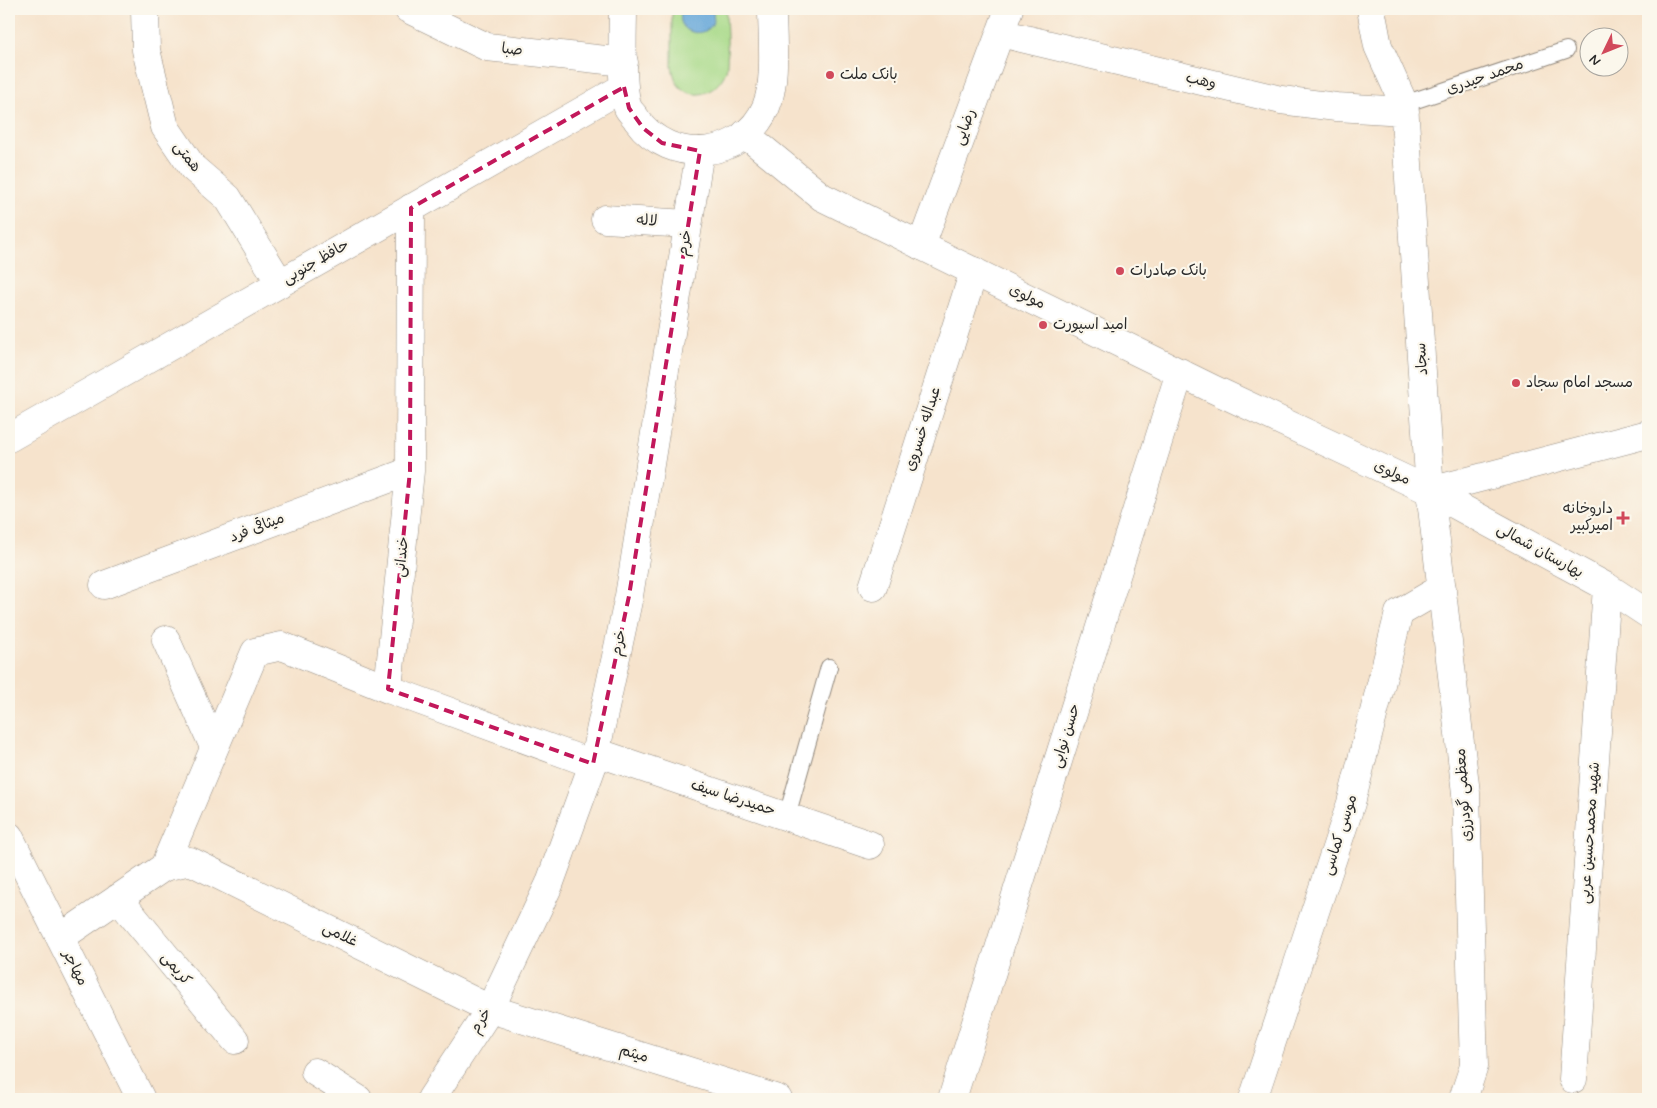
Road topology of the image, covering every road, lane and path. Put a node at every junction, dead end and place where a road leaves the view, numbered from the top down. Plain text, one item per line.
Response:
1 (145, 9) edge
2 (408, 9) edge
3 (623, 9) edge
4 (772, 9) edge
5 (1371, 9) edge
6 (1004, 21) edge
7 (1566, 50) dead end
8 (624, 74) junction
9 (1405, 108) junction
10 (745, 134) junction
11 (700, 151) junction
12 (411, 208) junction
13 (605, 219) dead end
14 (688, 224) junction
15 (921, 246) junction
16 (974, 271) junction
17 (280, 284) junction
18 (1180, 372) junction
19 (1648, 434) edge
20 (9, 438) edge
21 (410, 471) junction
22 (1430, 491) junction
23 (104, 585) dead end
24 (873, 587) dead end
25 (1442, 588) junction
26 (1607, 588) junction
27 (1648, 614) edge
28 (166, 640) dead end
29 (829, 667) dead end
30 (388, 689) junction
31 (214, 747) junction
32 (594, 758) junction
33 (787, 816) junction
34 (9, 836) edge
35 (870, 845) dead end
36 (164, 866) junction
37 (118, 898) junction
38 (60, 938) junction
39 (490, 1009) junction
40 (235, 1040) dead end
41 (316, 1072) dead end
42 (1572, 1079) dead end
43 (141, 1099) edge
44 (358, 1099) edge
45 (431, 1099) edge
46 (778, 1099) edge
47 (952, 1099) edge
48 (1253, 1099) edge
49 (1463, 1099) edge

1 - 17 street, همتی
2 - 8 street, صبا
3 - 8 street
4 - 10 street
5 - 9 street, سجاد
6 - 9 street, وهب
6 - 15 street, رضایی
7 - 9 lane, محمد حیدری
8 - 11 street
8 - 12 street, حافظ جنوبی
9 - 22 street, سجاد
10 - 11 street
10 - 15 street, مولوی
11 - 14 street, خرم
12 - 17 street, حافظ جنوبی
12 - 21 street, خندانی
13 - 14 street, لاله
14 - 32 street, خرم
15 - 16 street, مولوی
16 - 18 street, مولوی
16 - 24 street, عبداله خسروی
17 - 20 street, حافظ جنوبی
18 - 22 street, مولوی
18 - 47 street, حسن نوابی
19 - 22 street
21 - 23 street, میثاقی فرد
21 - 30 street, خندانی
22 - 25 street, معظمی گودرزی
22 - 26 street, بهارستان شمالی
25 - 48 street, موسی کماسی
25 - 49 street, معظمی گودرزی
26 - 27 street, بهارستان شمالی
26 - 42 street, شهید محمدحسین عربی
28 - 31 street
29 - 33 lane
30 - 31 street
30 - 32 street
31 - 36 street
32 - 33 street, حمیدرضا سیف
32 - 39 street, خرم
33 - 35 street, حمیدرضا سیف
34 - 38 street, مهاجر
36 - 37 street
36 - 39 street, غلامی
37 - 38 street
37 - 40 street, کریمی
38 - 43 street, مهاجر
39 - 45 street, خرم
39 - 46 street, میثم
41 - 44 street

